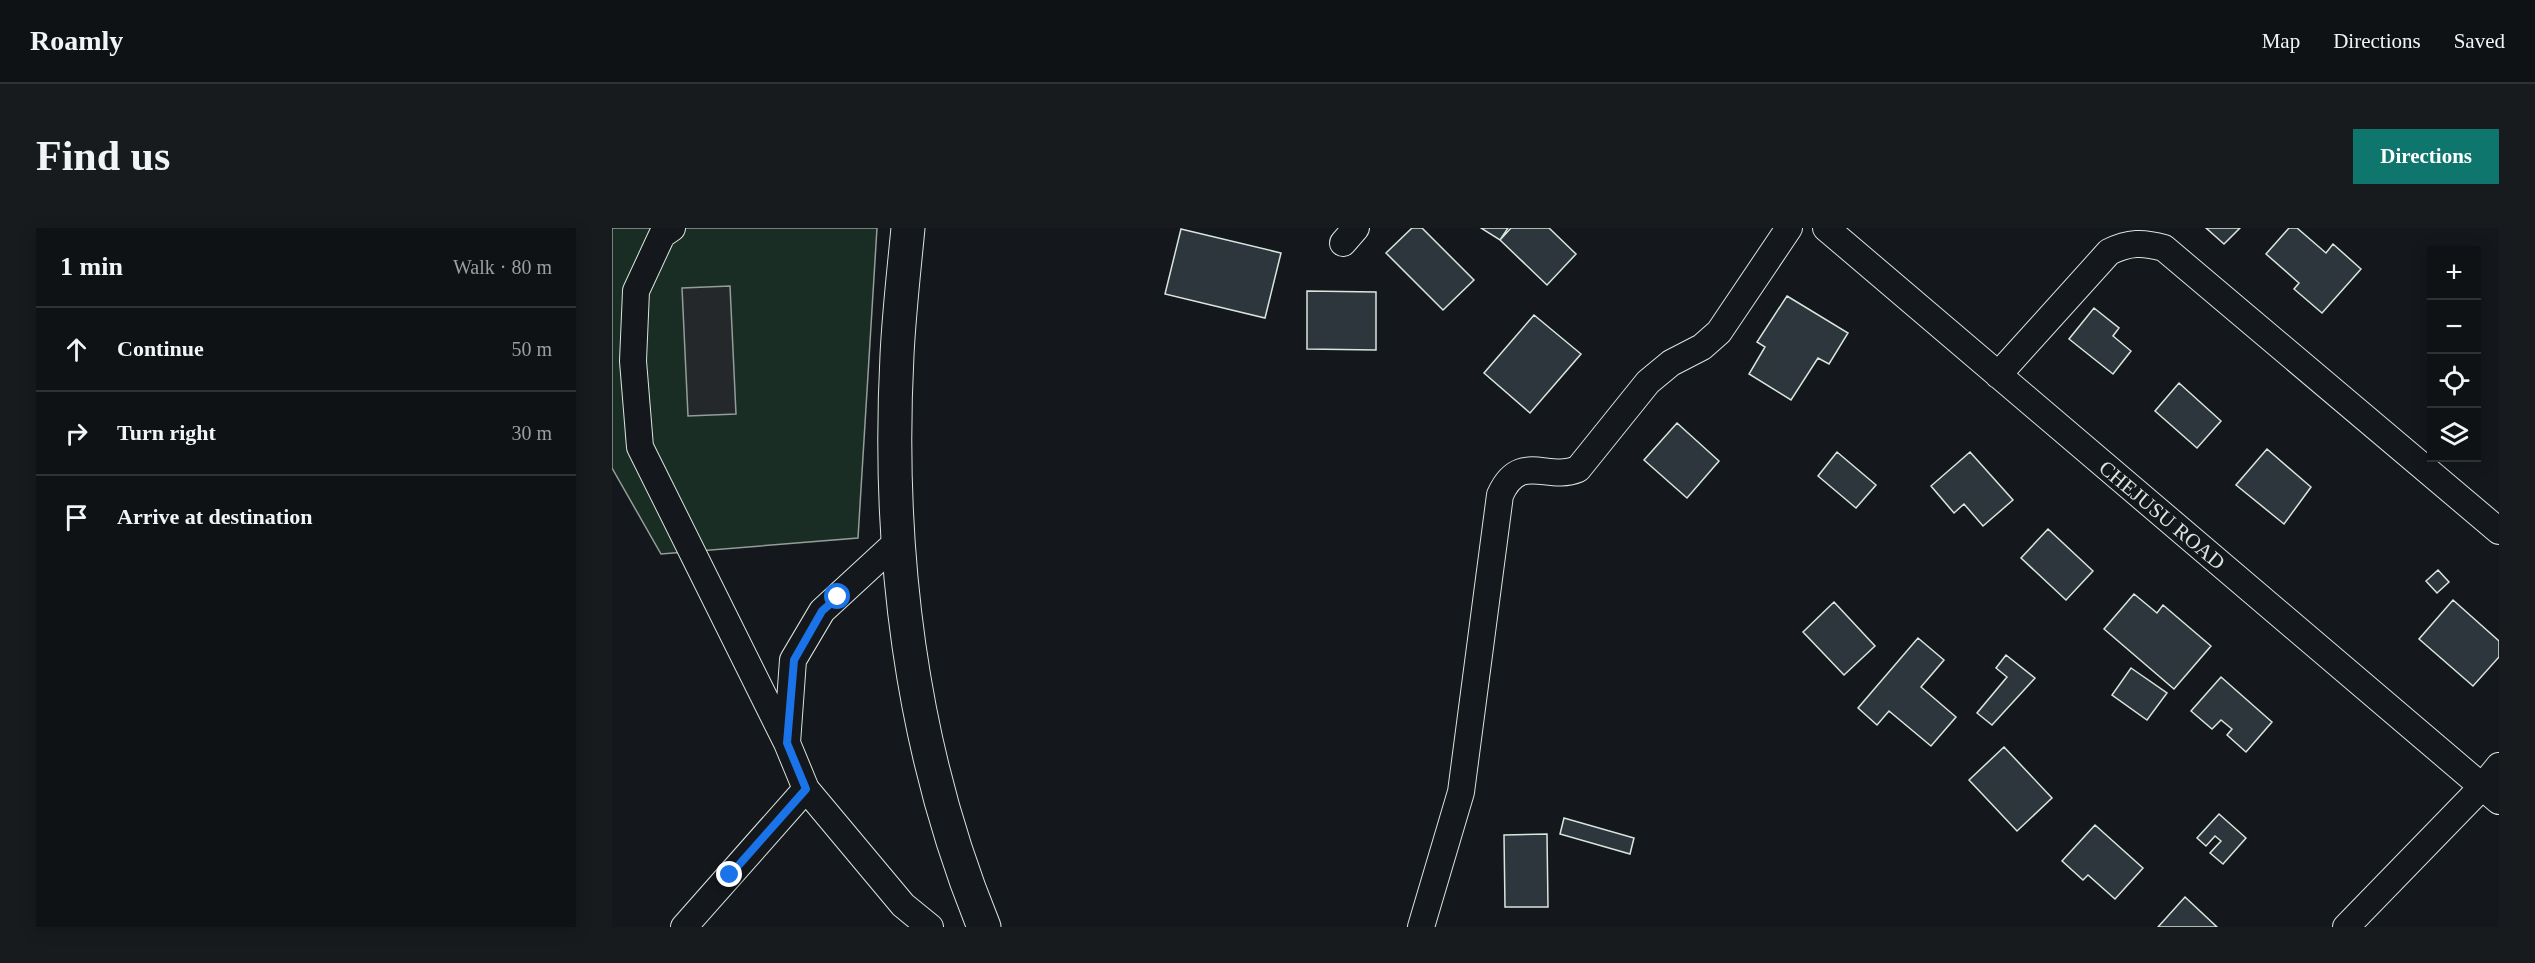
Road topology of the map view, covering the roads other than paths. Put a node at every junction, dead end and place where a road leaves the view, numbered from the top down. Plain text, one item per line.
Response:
1 (672, 228) edge
2 (908, 228) edge
3 (1789, 228) edge
4 (1826, 228) edge
5 (1998, 375) junction
6 (2499, 531) edge
7 (899, 540) junction
8 (787, 743) junction
9 (2499, 766) edge
10 (806, 789) junction
11 (2490, 794) edge
12 (684, 927) edge
13 (930, 927) edge
14 (984, 927) edge
15 (1421, 927) edge
16 (2346, 927) edge

1 - 8 street
2 - 7 highway
3 - 15 street
4 - 5 street, CHEJUSU ROAD
5 - 6 street
5 - 11 street, CHEJUSU ROAD
7 - 8 street
7 - 14 highway
8 - 10 street
9 - 11 street
10 - 12 street
10 - 13 street
11 - 16 street

